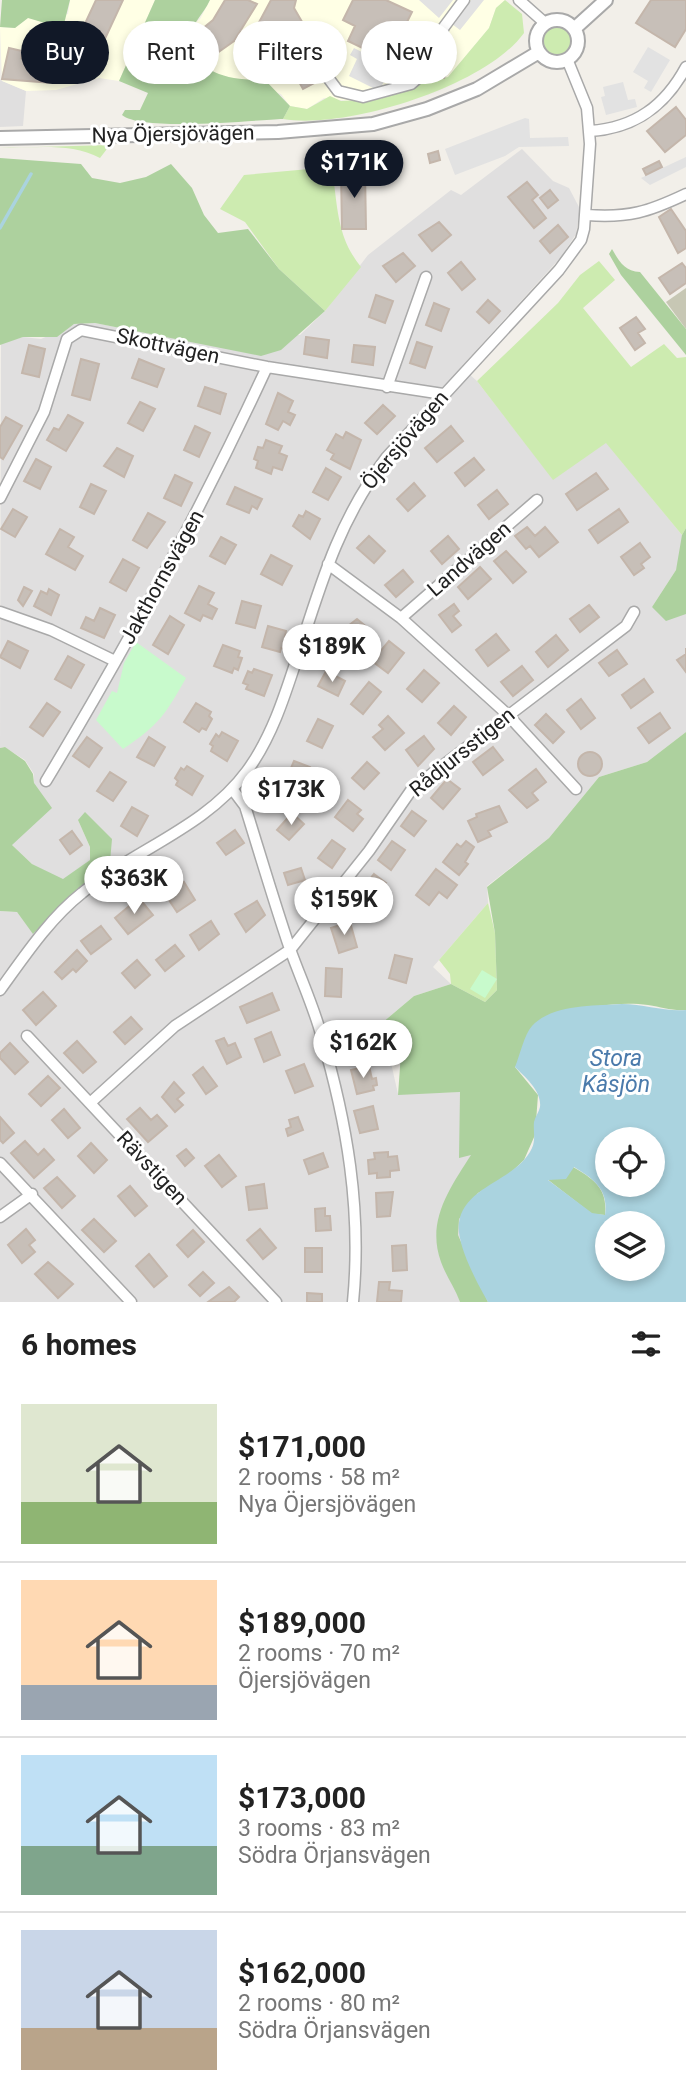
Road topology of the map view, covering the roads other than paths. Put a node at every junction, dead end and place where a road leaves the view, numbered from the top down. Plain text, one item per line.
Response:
1 (464, 0) edge
2 (519, 0) edge
3 (606, 0) edge
4 (545, 23) junction
5 (574, 30) junction
6 (539, 52) junction
7 (567, 59) junction
8 (686, 68) edge
9 (333, 84) edge
10 (590, 131) junction
11 (0, 138) edge
12 (686, 194) edge
13 (587, 215) junction
14 (426, 277) dead end
15 (267, 367) junction
16 (387, 387) junction
17 (443, 394) junction
18 (0, 498) edge
19 (537, 500) dead end
20 (328, 564) junction
21 (0, 612) edge
22 (634, 612) dead end
23 (401, 618) junction
24 (116, 661) junction
25 (507, 714) junction
26 (46, 781) dead end
27 (576, 789) dead end
28 (233, 790) junction
29 (290, 950) junction
30 (0, 990) edge
31 (27, 1036) dead end
32 (90, 1103) junction
33 (0, 1163) edge
34 (32, 1194) junction
35 (0, 1217) edge
36 (131, 1302) edge
37 (276, 1302) edge
38 (354, 1302) edge

1 - 9 street
2 - 4 street
3 - 5 street
4 - 5 street
4 - 6 street
5 - 7 street
6 - 7 street
6 - 11 street, Nya Öjersjövägen
7 - 10 street, Öjersjövägen
8 - 10 street
10 - 13 street, Öjersjövägen
12 - 13 street
13 - 17 street, Öjersjövägen
14 - 16 street
15 - 16 street, Skottvägen
15 - 18 street, Skottvägen
15 - 24 street, Jakthornsvägen
16 - 17 street, Skottvägen
17 - 20 street, Öjersjövägen
19 - 23 street, Landvägen
20 - 23 street
20 - 28 street, Öjersjövägen
21 - 24 street
22 - 25 street, Rådjursstigen
23 - 25 street
24 - 26 street, Jakthornsvägen
25 - 27 street
25 - 29 street, Rådjursstigen
28 - 29 street
28 - 30 street, Öjersjövägen
29 - 32 street, Rådjursstigen
29 - 38 street
31 - 32 street, Rävstigen
32 - 37 street, Rävstigen
33 - 34 street
34 - 35 street
34 - 36 street

